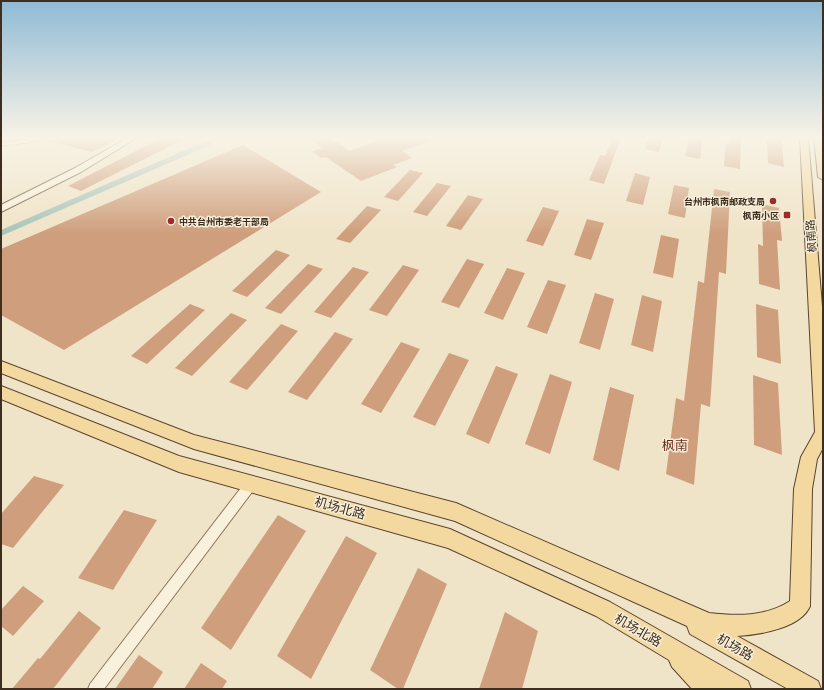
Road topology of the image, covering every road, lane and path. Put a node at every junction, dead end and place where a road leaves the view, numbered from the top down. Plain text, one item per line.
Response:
1 (79, 169) edge
2 (806, 169) edge
3 (1, 209) edge
4 (1, 367) edge
5 (1, 392) edge
6 (823, 432) edge
7 (251, 484) junction
8 (660, 604) junction
9 (668, 647) junction
10 (95, 689) edge
11 (707, 689) edge
12 (740, 689) edge
13 (810, 689) edge

1 - 3 main road
2 - 6 main road, 枫南路
4 - 8 main road
5 - 7 main road, 机场北路
6 - 8 main road
7 - 9 main road, 机场北路
7 - 10 street
8 - 13 main road, 机场路
9 - 11 main road
9 - 12 main road

